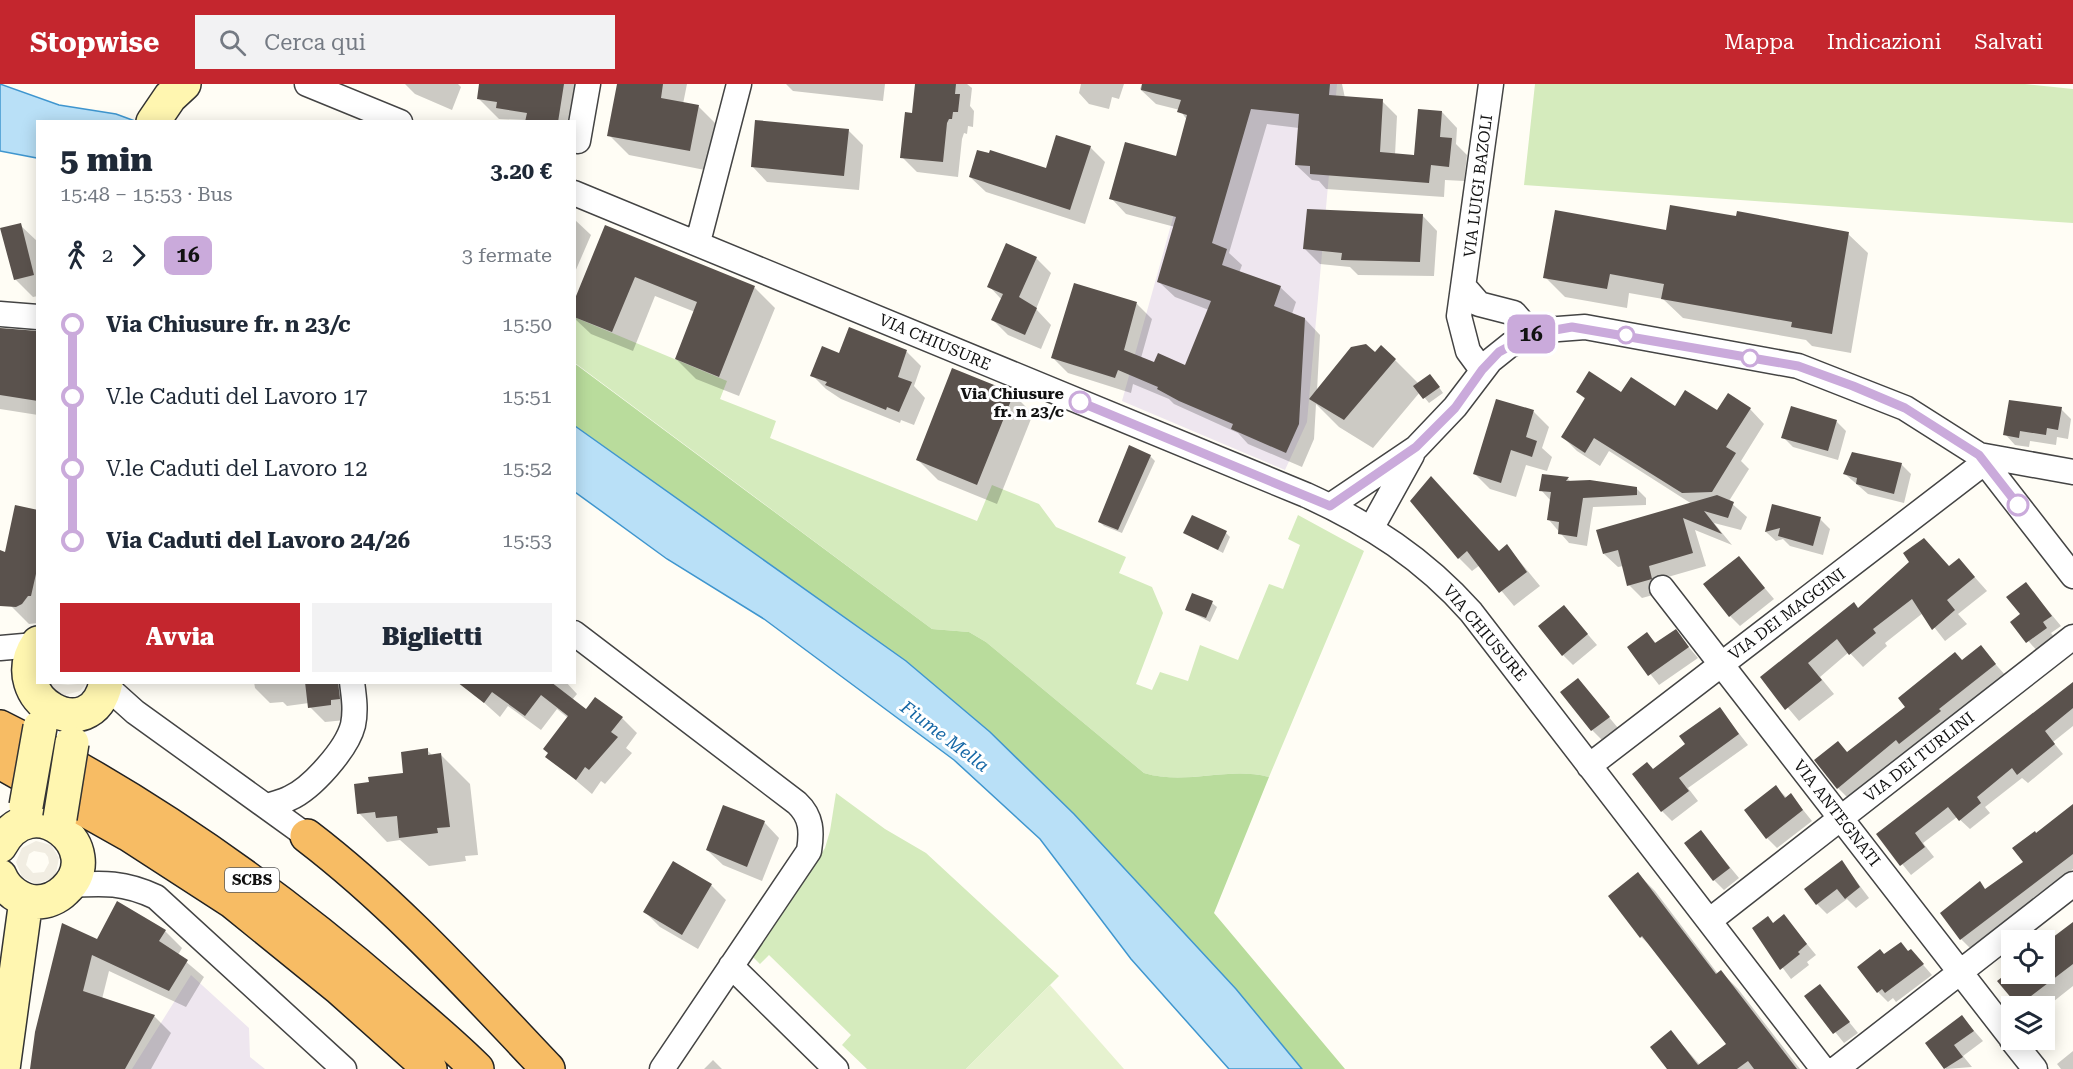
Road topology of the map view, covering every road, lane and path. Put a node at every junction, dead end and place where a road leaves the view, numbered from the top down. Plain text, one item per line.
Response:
1 (149, 84) edge
2 (184, 84) edge
3 (307, 84) edge
4 (588, 84) edge
5 (739, 84) edge
6 (1484, 85) edge
7 (147, 120) edge
8 (154, 120) edge
9 (395, 120) edge
10 (578, 141) dead end
11 (576, 194) edge
12 (698, 242) junction
13 (1465, 288) junction
14 (0, 314) edge
15 (36, 317) edge
16 (1532, 334) junction
17 (1482, 370) junction
18 (1416, 447) junction
19 (1982, 458) junction
20 (2073, 472) edge
21 (1330, 506) junction
22 (1372, 527) junction
23 (2073, 576) edge
24 (1662, 588) dead end
25 (576, 635) edge
26 (2073, 637) edge
27 (36, 644) edge
28 (0, 648) edge
29 (1721, 664) junction
30 (106, 684) edge
31 (352, 684) edge
32 (82, 712) junction
33 (40, 717) junction
34 (0, 727) edge
35 (0, 762) edge
36 (1589, 766) junction
37 (300, 792) junction
38 (267, 806) junction
39 (1840, 819) junction
40 (61, 824) junction
41 (15, 826) edge
42 (307, 836) junction
43 (7, 884) edge
44 (2073, 884) edge
45 (70, 885) junction
46 (1709, 921) junction
47 (731, 966) junction
48 (1960, 973) junction
49 (2001, 1025) edge
50 (2020, 1050) edge
51 (663, 1067) edge
52 (3, 1069) edge
53 (344, 1069) edge
54 (430, 1069) edge
55 (477, 1069) edge
56 (548, 1069) edge
57 (836, 1069) edge
58 (1823, 1069) edge
59 (1836, 1069) edge
60 (2035, 1069) edge

1 - 7 main road
2 - 8 main road
3 - 9 street
4 - 10 street
5 - 12 street
6 - 13 street, VIA LUIGI BAZOLI
11 - 12 street, VIA CHIUSURE
12 - 21 street, VIA CHIUSURE
13 - 16 street
13 - 17 street, VIA LUIGI BAZOLI
14 - 15 street
16 - 17 street
16 - 19 street
17 - 18 street
18 - 21 street
18 - 22 street
19 - 20 street
19 - 23 street
19 - 29 street, VIA DEI MAGGINI
21 - 22 street, VIA CHIUSURE
22 - 36 street, VIA CHIUSURE
24 - 29 street, VIA ANTEGNATI
25 - 47 street
26 - 39 street, VIA DEI TURLINI
27 - 28 street
27 - 33 main road
29 - 36 street, VIA DEI MAGGINI
29 - 39 street, VIA ANTEGNATI
30 - 32 main road
30 - 38 street
31 - 37 street
32 - 33 main road
32 - 40 main road, bridge
33 - 41 main road, bridge
34 - 55 highway, SCBS
35 - 54 highway, SCBS
36 - 46 street, VIA CHIUSURE
37 - 38 street
37 - 42 street
38 - 42 street
39 - 46 street, VIA DEI TURLINI
39 - 48 street, VIA ANTEGNATI
40 - 41 main road
40 - 45 main road
42 - 56 highway
43 - 45 main road
43 - 52 main road
44 - 48 street
45 - 53 street
46 - 58 street, VIA CHIUSURE
47 - 51 street
47 - 57 street
48 - 49 street, VIA ANTEGNATI
48 - 59 street
50 - 60 street, VIA ANTEGNATI

